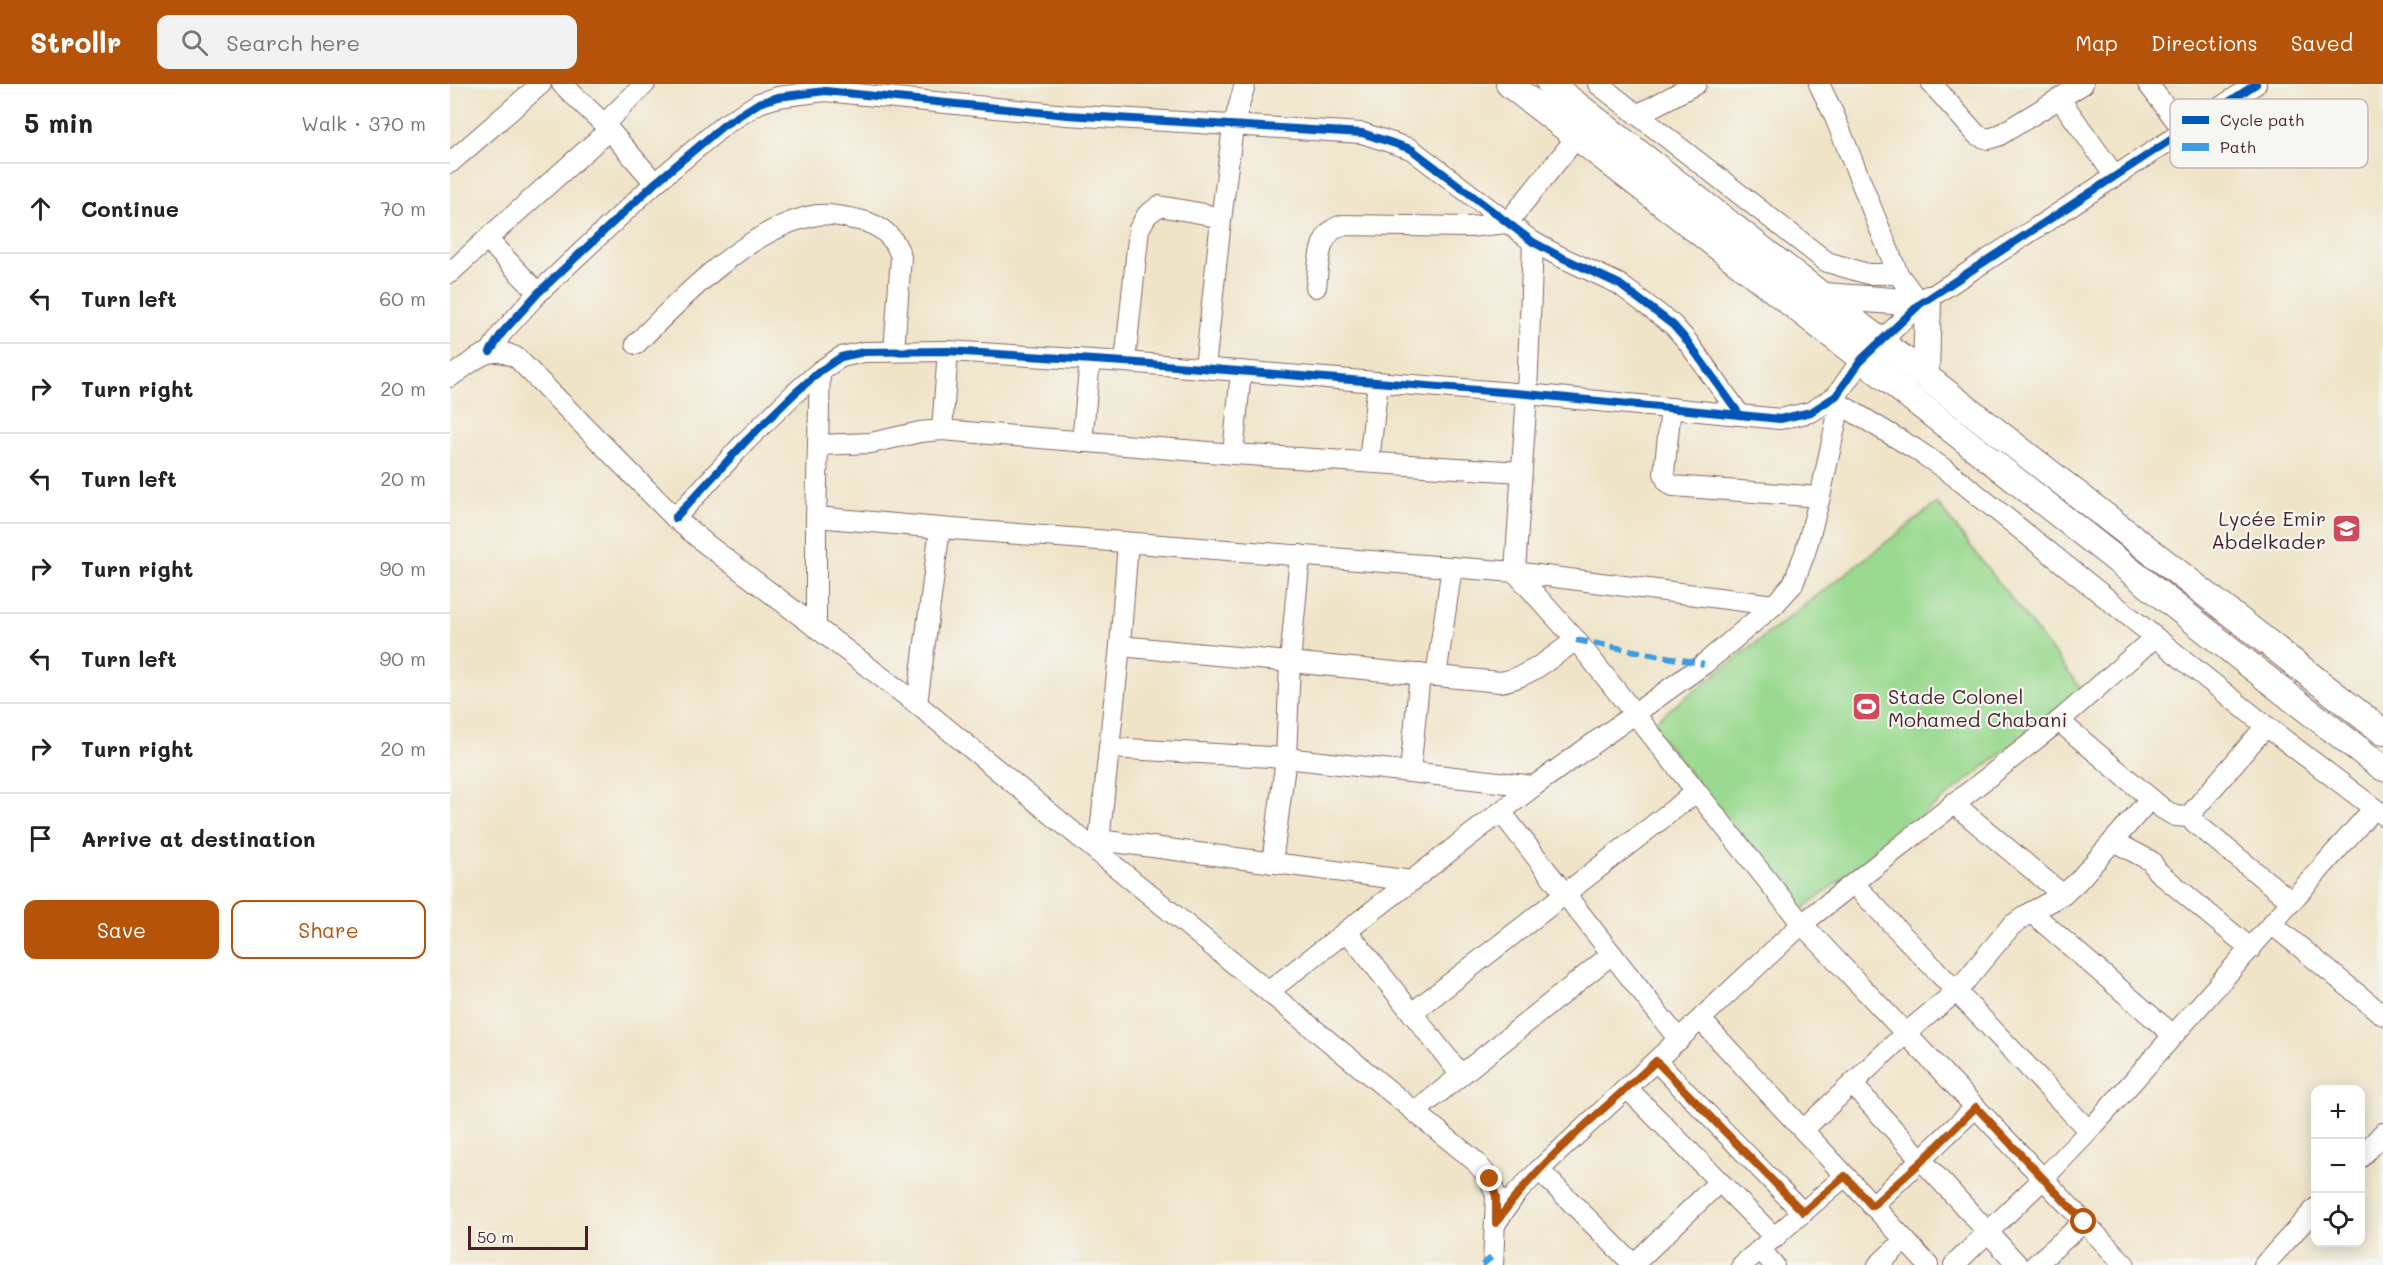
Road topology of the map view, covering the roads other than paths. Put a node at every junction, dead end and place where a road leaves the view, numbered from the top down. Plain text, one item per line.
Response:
1 (541, 84) edge
2 (562, 84) edge
3 (645, 84) edge
4 (1245, 84) edge
5 (1509, 84) edge
6 (1550, 84) edge
7 (1598, 84) edge
8 (1696, 84) edge
9 (1819, 84) edge
10 (1932, 84) edge
11 (2083, 84) edge
12 (2148, 84) edge
13 (2243, 87) edge
14 (826, 88) edge
15 (2060, 99) junction
16 (2227, 99) edge
17 (2170, 113) edge
18 (1637, 115) junction
19 (606, 127) junction
20 (1233, 127) junction
21 (1577, 137) junction
22 (2170, 140) edge
23 (450, 163) edge
24 (2114, 175) junction
25 (655, 183) junction
26 (1221, 220) junction
27 (1507, 223) junction
28 (487, 239) junction
29 (1533, 242) junction
30 (450, 273) edge
31 (1898, 274) junction
32 (1316, 287) dead end
33 (538, 293) junction
34 (1824, 296) junction
35 (1922, 303) junction
36 (1881, 340) junction
37 (636, 344) dead end
38 (894, 351) junction
39 (948, 351) junction
40 (490, 352) junction
41 (1862, 359) junction
42 (1090, 360) junction
43 (1125, 362) junction
44 (1204, 368) junction
45 (820, 371) junction
46 (1241, 371) junction
47 (1926, 375) junction
48 (450, 376) edge
49 (1378, 382) junction
50 (1527, 394) junction
51 (1838, 400) junction
52 (1671, 408) junction
53 (1740, 415) junction
54 (942, 430) junction
55 (1082, 442) junction
56 (818, 445) junction
57 (1233, 454) junction
58 (1369, 462) junction
59 (1521, 472) junction
60 (1820, 497) junction
61 (816, 517) junction
62 (675, 518) junction
63 (940, 528) junction
64 (1128, 543) junction
65 (1300, 555) junction
66 (1452, 567) junction
67 (1515, 572) junction
68 (1774, 605) junction
69 (816, 626) junction
70 (2155, 637) junction
71 (1576, 640) junction
72 (1120, 646) junction
73 (1290, 662) junction
74 (1428, 675) junction
75 (917, 704) junction
76 (1634, 714) junction
77 (2059, 721) junction
78 (2266, 726) junction
79 (2383, 732) edge
80 (1109, 748) junction
81 (1286, 758) junction
82 (2383, 768) edge
83 (1410, 772) junction
84 (1534, 786) junction
85 (1696, 792) junction
86 (2150, 799) junction
87 (1953, 803) junction
88 (1501, 812) junction
89 (2378, 812) edge
90 (2188, 818) junction
91 (2114, 841) junction
92 (1099, 846) junction
93 (1272, 863) junction
94 (1412, 881) junction
95 (1854, 884) junction
96 (1565, 894) junction
97 (2063, 895) junction
98 (2292, 902) junction
99 (2031, 912) junction
100 (1802, 924) junction
101 (2273, 925) junction
102 (1347, 931) junction
103 (2251, 949) junction
104 (1612, 954) junction
105 (1957, 991) junction
106 (1269, 992) junction
107 (1412, 1013) junction
108 (2383, 1015) edge
109 (1701, 1020) junction
110 (1906, 1033) junction
111 (2173, 1035) junction
112 (1679, 1040) junction
113 (1656, 1061) junction
114 (1461, 1075) junction
115 (1852, 1084) junction
116 (1627, 1088) junction
117 (1976, 1107) junction
118 (1415, 1112) junction
119 (1803, 1130) junction
120 (2089, 1131) junction
121 (2383, 1133) edge
122 (2365, 1153) edge
123 (1921, 1162) junction
124 (1539, 1170) junction
125 (1845, 1176) junction
126 (2043, 1179) junction
127 (1719, 1183) junction
128 (1872, 1206) junction
129 (1803, 1212) junction
130 (2311, 1213) edge
131 (2084, 1222) junction
132 (1496, 1223) junction
133 (1989, 1233) junction
134 (1905, 1240) junction
135 (1768, 1244) junction
136 (2115, 1262) edge
137 (1493, 1265) edge
138 (1634, 1265) edge
139 (1742, 1265) edge
140 (1774, 1265) edge
141 (1878, 1265) edge
142 (1928, 1265) edge
143 (1954, 1265) edge
144 (2018, 1265) edge
145 (2035, 1265) edge
146 (2264, 1265) edge

1 - 23 street
2 - 19 street
3 - 19 street
4 - 20 street
5 - 21 main road
6 - 34 main road
7 - 18 street
8 - 18 street
9 - 31 street
10 - 15 street
11 - 15 street
12 - 17 street
13 - 16 street
14 - 20 street
14 - 25 street
15 - 24 street
18 - 31 street
19 - 25 street
19 - 28 street
20 - 26 street
20 - 27 street
21 - 27 street
21 - 41 main road
22 - 24 street
24 - 35 street
25 - 33 street
26 - 43 street
26 - 44 street
27 - 29 street
27 - 32 street
28 - 30 street
28 - 33 street
29 - 50 street
29 - 53 street
31 - 35 street
33 - 40 street
34 - 35 main road
34 - 36 main road
35 - 36 street
35 - 47 main road
36 - 41 street
36 - 47 main road
37 - 38 street
38 - 39 street
38 - 45 street
39 - 42 street
39 - 54 street
40 - 48 street
40 - 62 street
41 - 51 street
41 - 82 main road
42 - 43 street
42 - 55 street
43 - 44 street
44 - 46 street
45 - 56 street
45 - 62 street
46 - 49 street
46 - 57 street
47 - 79 main road
49 - 50 street
49 - 58 street
50 - 52 street
50 - 59 street
51 - 53 street
51 - 60 street
51 - 70 street
52 - 53 street
52 - 60 street
54 - 55 street
54 - 56 street
55 - 57 street
56 - 61 street
57 - 58 street
58 - 59 street
59 - 67 street
60 - 68 street
61 - 63 street
61 - 69 street
62 - 69 street
63 - 64 street
63 - 75 street
64 - 65 street
64 - 72 street
65 - 66 street
65 - 73 street
66 - 67 street
66 - 74 street
67 - 68 street
67 - 71 street
68 - 76 street
69 - 75 street
70 - 77 street
70 - 78 street
71 - 74 street
71 - 76 street
72 - 73 street
72 - 80 street
73 - 74 street
73 - 81 street
74 - 83 street
75 - 92 street
76 - 84 street
76 - 85 street
77 - 86 street
77 - 87 street
78 - 89 street
78 - 90 street
80 - 81 street
80 - 92 street
81 - 83 street
81 - 93 street
83 - 84 street
84 - 88 street
85 - 96 street
85 - 100 street
86 - 90 street
86 - 91 street
87 - 95 street
87 - 97 street
88 - 94 street
88 - 96 street
89 - 98 street
90 - 98 street
91 - 97 street
91 - 103 street
92 - 93 street
92 - 106 street
93 - 94 street
94 - 102 street
95 - 100 street
95 - 105 street
96 - 104 street
96 - 107 street
97 - 99 street
98 - 101 street
99 - 105 street
99 - 111 street
100 - 109 street
100 - 110 street
101 - 103 street
101 - 108 street
102 - 106 street
102 - 107 street
103 - 111 street
104 - 112 street
104 - 114 street
105 - 110 street
105 - 120 street
106 - 118 street
107 - 114 street
109 - 112 street
109 - 119 street
110 - 115 street
110 - 117 street
111 - 120 street
112 - 113 street
113 - 116 street
113 - 129 street
114 - 118 street
115 - 119 street
115 - 123 street
116 - 124 street
116 - 127 street
117 - 123 street
117 - 126 street
118 - 132 street
119 - 125 street
120 - 126 street
121 - 122 street
123 - 128 street
123 - 133 street
124 - 132 street
124 - 138 street
125 - 128 street
125 - 129 street
126 - 131 street
126 - 133 street
127 - 135 street
127 - 138 street
128 - 134 street
129 - 135 street
130 - 146 street
131 - 136 street
131 - 145 street
132 - 137 street
133 - 143 street
133 - 144 street
134 - 141 street
134 - 142 street
135 - 139 street
135 - 140 street

